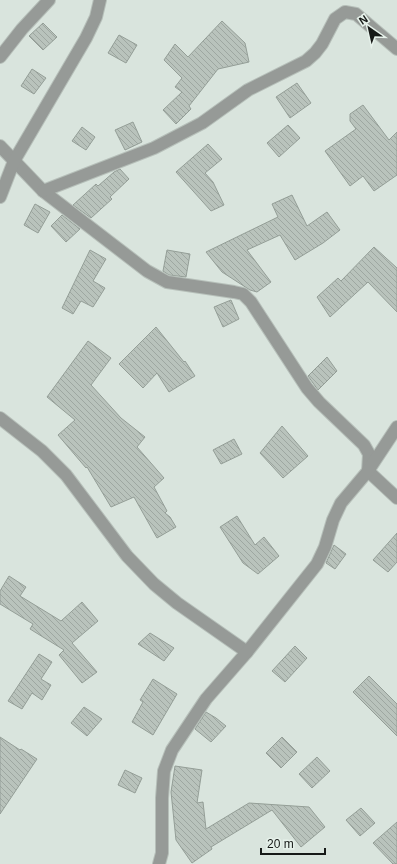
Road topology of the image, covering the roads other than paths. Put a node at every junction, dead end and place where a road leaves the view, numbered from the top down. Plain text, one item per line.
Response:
1 (49, 0) edge
2 (100, 0) edge
3 (397, 49) edge
4 (0, 57) edge
5 (0, 146) edge
6 (14, 161) junction
7 (43, 191) junction
8 (0, 196) edge
9 (0, 418) edge
10 (397, 427) edge
11 (368, 470) junction
12 (397, 498) edge
13 (247, 652) junction
14 (159, 864) edge

1 - 4 street
2 - 6 street
3 - 7 street
5 - 6 street
6 - 7 street
6 - 8 street
7 - 11 street
9 - 13 street
10 - 11 street
11 - 12 street
11 - 13 street
13 - 14 street

